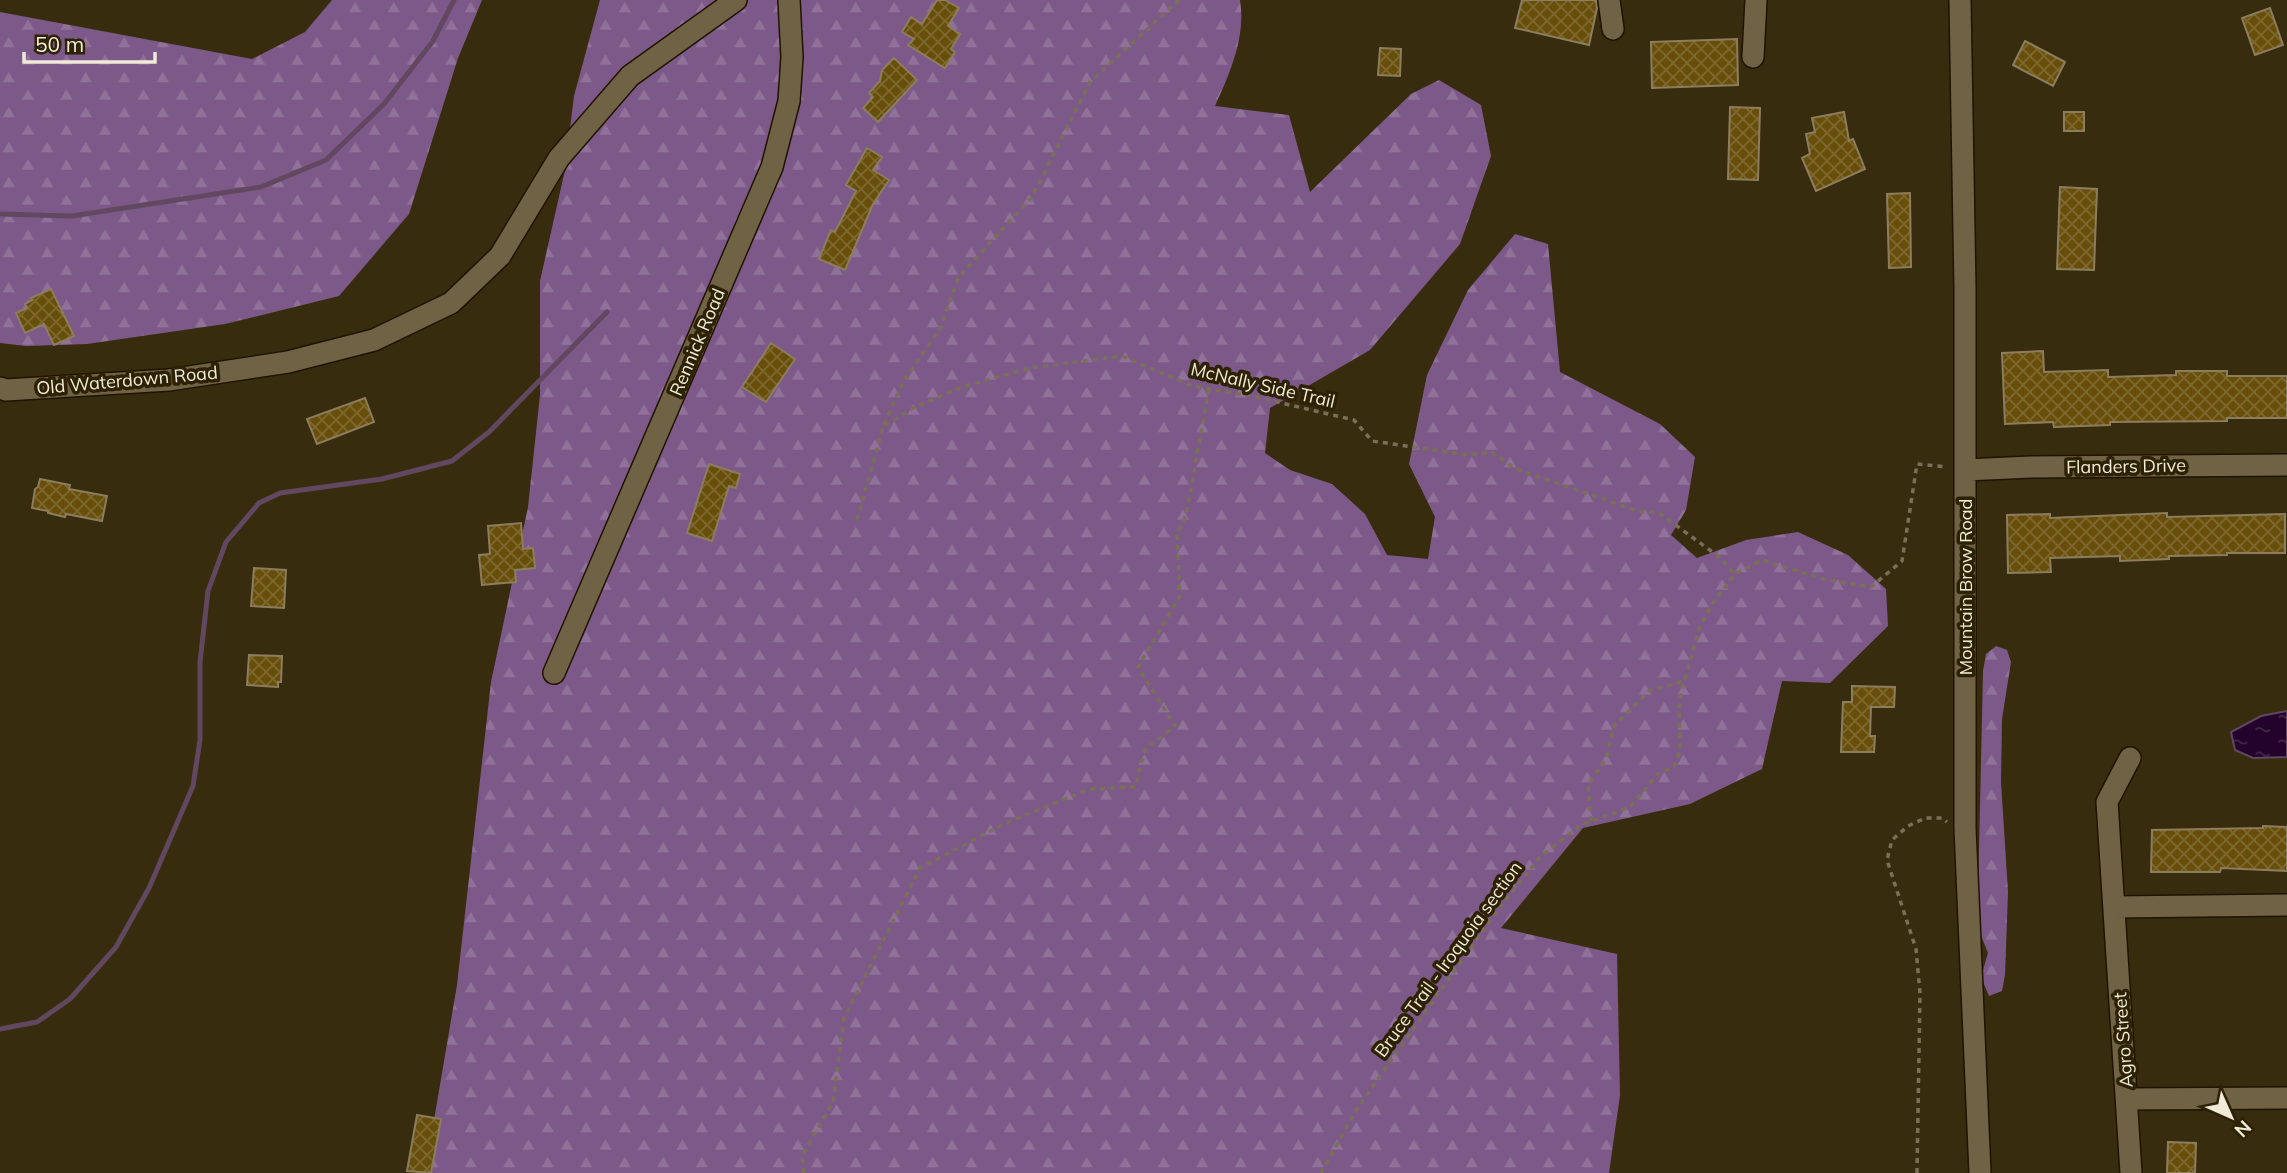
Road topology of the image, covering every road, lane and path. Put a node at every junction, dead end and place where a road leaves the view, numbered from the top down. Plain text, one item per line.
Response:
1 (736, 0) edge
2 (789, 0) edge
3 (1179, 0) edge
4 (1609, 0) edge
5 (1756, 0) edge
6 (1960, 0) edge
7 (1613, 29) dead end
8 (1753, 57) dead end
9 (0, 388) edge
10 (1209, 389) junction
11 (883, 427) junction
12 (1930, 464) dead end
13 (2287, 465) edge
14 (1965, 470) junction
15 (857, 520) dead end
16 (1735, 574) junction
17 (554, 673) dead end
18 (1684, 681) junction
19 (2130, 758) dead end
20 (1591, 821) junction
21 (1965, 828) junction
22 (2287, 905) edge
23 (2114, 907) junction
24 (2287, 1097) edge
25 (2127, 1099) junction
26 (804, 1173) edge
27 (1321, 1173) edge
28 (1917, 1173) edge
29 (1980, 1173) edge
30 (2131, 1173) edge

1 - 9 street, Old Waterdown Road
2 - 17 street, Rennick Road
3 - 11 path
4 - 7 street
5 - 8 street
6 - 14 street, Mountain Brow Road
10 - 11 path, McNally Side Trail
10 - 16 path, McNally Side Trail
10 - 26 path
11 - 15 path
12 - 16 path
13 - 14 street, Flanders Drive
14 - 21 street, Mountain Brow Road
16 - 18 path, Bruce Trail - Iroquoia section
18 - 20 path
18 - 20 path, Bruce Trail - Iroquoia section
19 - 23 street, Agro Street
20 - 27 path, Bruce Trail - Iroquoia section
21 - 28 path
21 - 29 street, Mountain Brow Road
22 - 23 street
23 - 25 street, Agro Street
24 - 25 street
25 - 30 street, Agro Street

